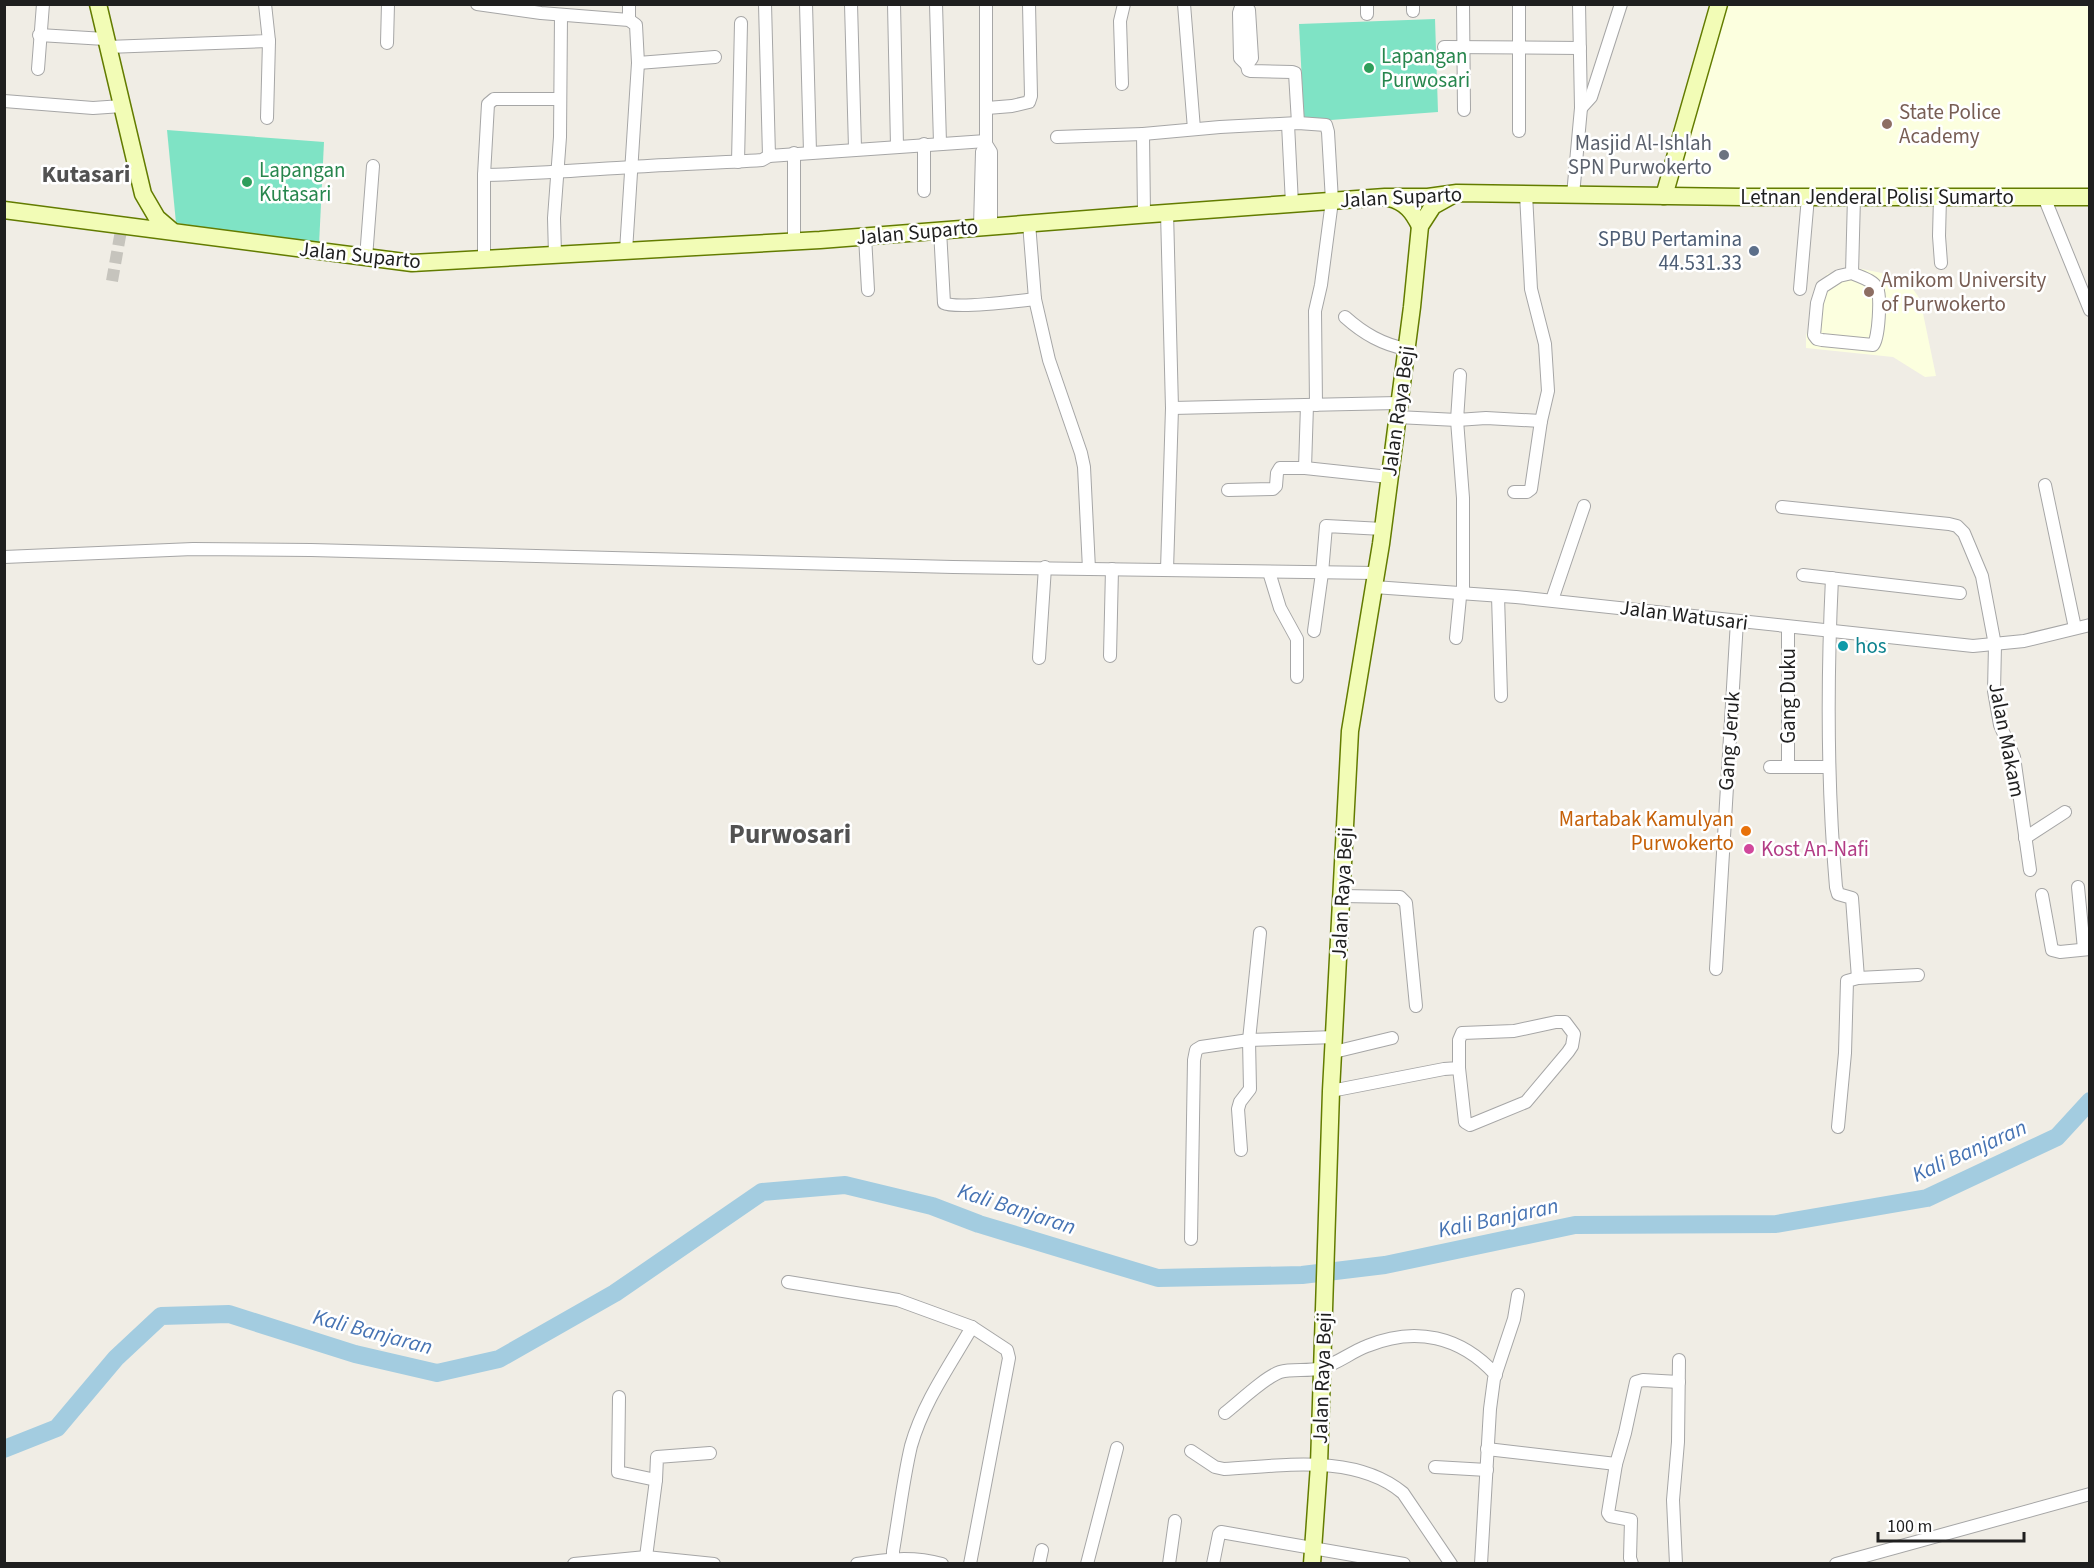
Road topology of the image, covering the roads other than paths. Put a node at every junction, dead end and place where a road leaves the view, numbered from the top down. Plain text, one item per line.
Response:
1 (43, 4) edge
2 (98, 4) edge
3 (265, 4) edge
4 (388, 4) edge
5 (629, 4) edge
6 (765, 4) edge
7 (806, 4) edge
8 (851, 4) edge
9 (894, 4) edge
10 (936, 4) edge
11 (986, 4) edge
12 (1029, 4) edge
13 (1129, 4) edge
14 (1184, 4) edge
15 (1243, 4) edge
16 (1463, 4) edge
17 (1519, 4) edge
18 (1579, 4) edge
19 (1621, 4) edge
20 (1719, 4) edge
21 (479, 5) edge
22 (1124, 5) edge
23 (525, 8) edge
24 (566, 12) edge
25 (629, 20) junction
26 (741, 23) dead end
27 (39, 36) junction
28 (268, 41) junction
29 (106, 43) junction
30 (387, 43) dead end
31 (1444, 47) dead end
32 (1463, 48) junction
33 (1519, 48) junction
34 (1580, 48) junction
35 (715, 57) dead end
36 (638, 63) junction
37 (38, 69) dead end
38 (1122, 84) dead end
39 (560, 99) junction
40 (4, 101) edge
41 (122, 106) junction
42 (987, 108) junction
43 (1581, 108) junction
44 (1464, 110) dead end
45 (267, 118) dead end
46 (1292, 123) junction
47 (1194, 129) junction
48 (1519, 131) dead end
49 (1143, 134) junction
50 (1057, 137) dead end
51 (940, 142) junction
52 (986, 142) junction
53 (924, 144) junction
54 (897, 146) junction
55 (855, 148) junction
56 (810, 152) junction
57 (794, 153) junction
58 (769, 156) junction
59 (738, 162) junction
60 (373, 166) dead end
61 (633, 167) junction
62 (557, 173) junction
63 (484, 176) junction
64 (924, 190) dead end
65 (1457, 193) junction
66 (143, 194) junction
67 (1526, 194) junction
68 (1573, 195) junction
69 (1664, 196) junction
70 (1385, 197) junction
71 (1808, 197) junction
72 (1854, 197) junction
73 (1940, 197) junction
74 (2044, 197) junction
75 (2090, 197) edge
76 (1332, 201) junction
77 (1292, 204) junction
78 (4, 210) edge
79 (1167, 213) junction
80 (1144, 214) junction
81 (1029, 223) junction
82 (122, 225) junction
83 (1420, 226) junction
84 (986, 227) junction
85 (171, 230) junction
86 (940, 230) junction
87 (865, 236) junction
88 (794, 241) junction
89 (626, 251) junction
90 (555, 255) junction
91 (366, 258) junction
92 (484, 259) junction
93 (1941, 263) dead end
94 (1852, 273) junction
95 (1800, 289) dead end
96 (868, 290) dead end
97 (1035, 299) junction
98 (2090, 310) edge
99 (1346, 317) dead end
100 (1406, 349) junction
101 (1460, 375) dead end
102 (1312, 405) junction
103 (1172, 408) junction
104 (1397, 410) junction
105 (1457, 420) junction
106 (1541, 422) junction
107 (1305, 468) junction
108 (1389, 477) junction
109 (2045, 485) dead end
110 (1228, 490) dead end
111 (1514, 492) dead end
112 (1584, 506) dead end
113 (1782, 507) dead end
114 (1383, 529) junction
115 (4, 557) edge
116 (1045, 567) junction
117 (1089, 569) junction
118 (1112, 569) junction
119 (1167, 570) junction
120 (1269, 572) junction
121 (1322, 573) junction
122 (1803, 575) dead end
123 (1832, 578) junction
124 (1375, 580) junction
125 (1462, 592) junction
126 (1960, 593) dead end
127 (1498, 596) junction
128 (1552, 600) junction
129 (1737, 621) junction
130 (2090, 625) edge
131 (1788, 627) junction
132 (2075, 628) junction
133 (1314, 631) dead end
134 (1829, 632) junction
135 (1456, 638) dead end
136 (1995, 645) junction
137 (1110, 656) dead end
138 (1039, 658) dead end
139 (1298, 677) dead end
140 (1501, 696) dead end
141 (1788, 766) junction
142 (1828, 766) junction
143 (1770, 767) dead end
144 (2065, 812) dead end
145 (2025, 838) junction
146 (2030, 870) dead end
147 (2078, 887) dead end
148 (2042, 895) dead end
149 (1342, 896) junction
150 (1260, 933) dead end
151 (2087, 949) edge
152 (1716, 969) dead end
153 (1918, 975) dead end
154 (1858, 978) junction
155 (1416, 1006) dead end
156 (1392, 1038) dead end
157 (1249, 1040) junction
158 (1334, 1044) junction
159 (1460, 1068) junction
160 (1331, 1091) junction
161 (1839, 1127) dead end
162 (1241, 1150) dead end
163 (1191, 1239) dead end
164 (788, 1282) dead end
165 (1518, 1295) dead end
166 (972, 1327) junction
167 (1680, 1360) dead end
168 (1321, 1368) junction
169 (1496, 1375) junction
170 (1679, 1382) junction
171 (619, 1397) dead end
172 (1225, 1413) dead end
173 (1117, 1448) dead end
174 (1487, 1449) junction
175 (1191, 1451) dead end
176 (710, 1453) dead end
177 (1616, 1464) junction
178 (1319, 1465) junction
179 (1435, 1467) dead end
180 (1487, 1470) junction
181 (656, 1480) junction
182 (2090, 1494) edge
183 (1175, 1521) dead end
184 (1313, 1546) junction
185 (1042, 1550) dead end
186 (646, 1557) junction
187 (894, 1561) edge
188 (574, 1563) edge
189 (714, 1563) edge
190 (857, 1563) edge
191 (942, 1563) edge
192 (970, 1563) edge
193 (1039, 1563) edge
194 (1087, 1563) edge
195 (1168, 1563) edge
196 (1213, 1563) edge
197 (1312, 1563) edge
198 (1404, 1563) edge
199 (1451, 1563) edge
200 (1481, 1563) edge
201 (1632, 1563) edge
202 (1676, 1563) edge
203 (1836, 1563) edge

1 - 27 street
2 - 29 street
3 - 28 street
4 - 30 street
5 - 25 street
6 - 58 street
7 - 56 street
8 - 55 street
9 - 54 street
10 - 51 street
11 - 42 street
12 - 42 street
13 - 22 street
14 - 47 street
15 - 46 street
16 - 32 street
17 - 33 street
18 - 34 street
19 - 43 street
20 - 69 street
21 - 23 street
22 - 38 street
23 - 24 street
24 - 25 street
24 - 39 street
25 - 36 street
26 - 59 street
27 - 29 street
27 - 37 street
28 - 29 street
28 - 45 street
29 - 41 street
31 - 32 street
32 - 33 street
32 - 44 street
33 - 34 street
33 - 48 street
34 - 43 street
35 - 36 street
36 - 61 street
39 - 62 street
39 - 63 street
40 - 41 street
41 - 66 street
42 - 52 street
43 - 68 street
46 - 47 street
46 - 76 street
46 - 77 street
47 - 49 street
49 - 50 street
49 - 80 street
51 - 52 street
51 - 53 street
52 - 84 street
53 - 54 street
53 - 64 street
54 - 55 street
55 - 56 street
56 - 57 street
57 - 58 street
57 - 88 street
58 - 59 street
59 - 61 street
60 - 91 street
61 - 62 street
61 - 89 street
62 - 63 street
62 - 90 street
63 - 92 street
65 - 67 street, Jalan Suparto
65 - 70 street, Jalan Suparto
65 - 83 street
66 - 82 street
66 - 85 street
67 - 68 street, Jalan Suparto
67 - 106 street
68 - 69 street, Jalan Suparto
69 - 71 street, Letnan Jenderal Polisi Sumarto
70 - 76 street, Jalan Suparto
70 - 83 street
71 - 72 street, Letnan Jenderal Polisi Sumarto
71 - 95 street
72 - 73 street, Letnan Jenderal Polisi Sumarto
72 - 94 street
73 - 74 street, Letnan Jenderal Polisi Sumarto
73 - 93 street
74 - 75 street, Letnan Jenderal Polisi Sumarto
74 - 98 street
76 - 77 street, Jalan Suparto
76 - 102 street
77 - 79 street, Jalan Suparto
78 - 82 street, Jalan Suparto
79 - 80 street, Jalan Suparto
79 - 103 street
80 - 81 street, Jalan Suparto
81 - 84 street, Jalan Suparto
81 - 97 street
82 - 85 street, Jalan Suparto
83 - 100 street, Jalan Raya Beji
84 - 86 street, Jalan Suparto
85 - 91 street, Jalan Suparto
86 - 87 street, Jalan Suparto
86 - 97 street
87 - 88 street, Jalan Suparto
87 - 96 street
88 - 89 street, Jalan Suparto
89 - 90 street, Jalan Suparto
90 - 92 street, Jalan Suparto
91 - 92 street, Jalan Suparto
94 - 94 street
97 - 117 street
99 - 100 street
100 - 104 street, Jalan Raya Beji
101 - 105 street
102 - 103 street
102 - 104 street
102 - 107 street
103 - 119 street
104 - 105 street
104 - 108 street, Jalan Raya Beji
105 - 106 street
105 - 125 street
106 - 111 street
107 - 108 street
107 - 110 street
108 - 114 street, Jalan Raya Beji
109 - 132 street
112 - 128 street
113 - 136 street, Jalan Makam
114 - 121 street
114 - 124 street, Jalan Raya Beji
115 - 116 street, Jalan Watusari
116 - 117 street, Jalan Watusari
116 - 138 street
117 - 118 street, Jalan Watusari
118 - 119 street, Jalan Watusari
118 - 137 street
119 - 120 street, Jalan Watusari
120 - 121 street, Jalan Watusari
120 - 139 street
121 - 124 street, Jalan Watusari
121 - 133 street
122 - 123 street
123 - 126 street
123 - 134 street
124 - 125 street, Jalan Watusari
124 - 149 street, Jalan Raya Beji
125 - 127 street, Jalan Watusari
125 - 135 street
127 - 128 street, Jalan Watusari
127 - 140 street
128 - 129 street, Jalan Watusari
129 - 131 street, Jalan Watusari
129 - 152 street, Gang Jeruk
130 - 132 street, Jalan Watusari
131 - 134 street, Jalan Watusari
131 - 141 street, Gang Duku
132 - 136 street, Jalan Watusari
134 - 136 street, Jalan Watusari
134 - 142 street
136 - 145 street, Jalan Makam
141 - 142 street
141 - 143 street
142 - 154 street
144 - 145 street
145 - 146 street, Jalan Makam
147 - 151 street
148 - 151 street
149 - 155 street
149 - 158 street, Jalan Raya Beji
150 - 157 street
153 - 154 street
154 - 161 street
156 - 158 street
157 - 158 street
157 - 162 street
157 - 163 street
158 - 160 street, Jalan Raya Beji
159 - 159 street
159 - 160 street
160 - 168 street, Jalan Raya Beji
164 - 166 street
165 - 169 street
166 - 187 street
166 - 192 street
167 - 170 street
168 - 169 street
168 - 172 street
168 - 178 street, Jalan Raya Beji
169 - 174 street
170 - 177 street
170 - 202 street
171 - 181 street
173 - 194 street
174 - 177 street
174 - 180 street
175 - 178 street
176 - 181 street
177 - 201 street
178 - 184 street, Jalan Raya Beji
178 - 199 street
179 - 180 street
180 - 200 street
181 - 186 street
182 - 203 street
183 - 195 street
184 - 196 street
184 - 197 street, Jalan Raya Beji
184 - 198 street
185 - 193 street
186 - 188 street
186 - 189 street
187 - 190 street
187 - 191 street

